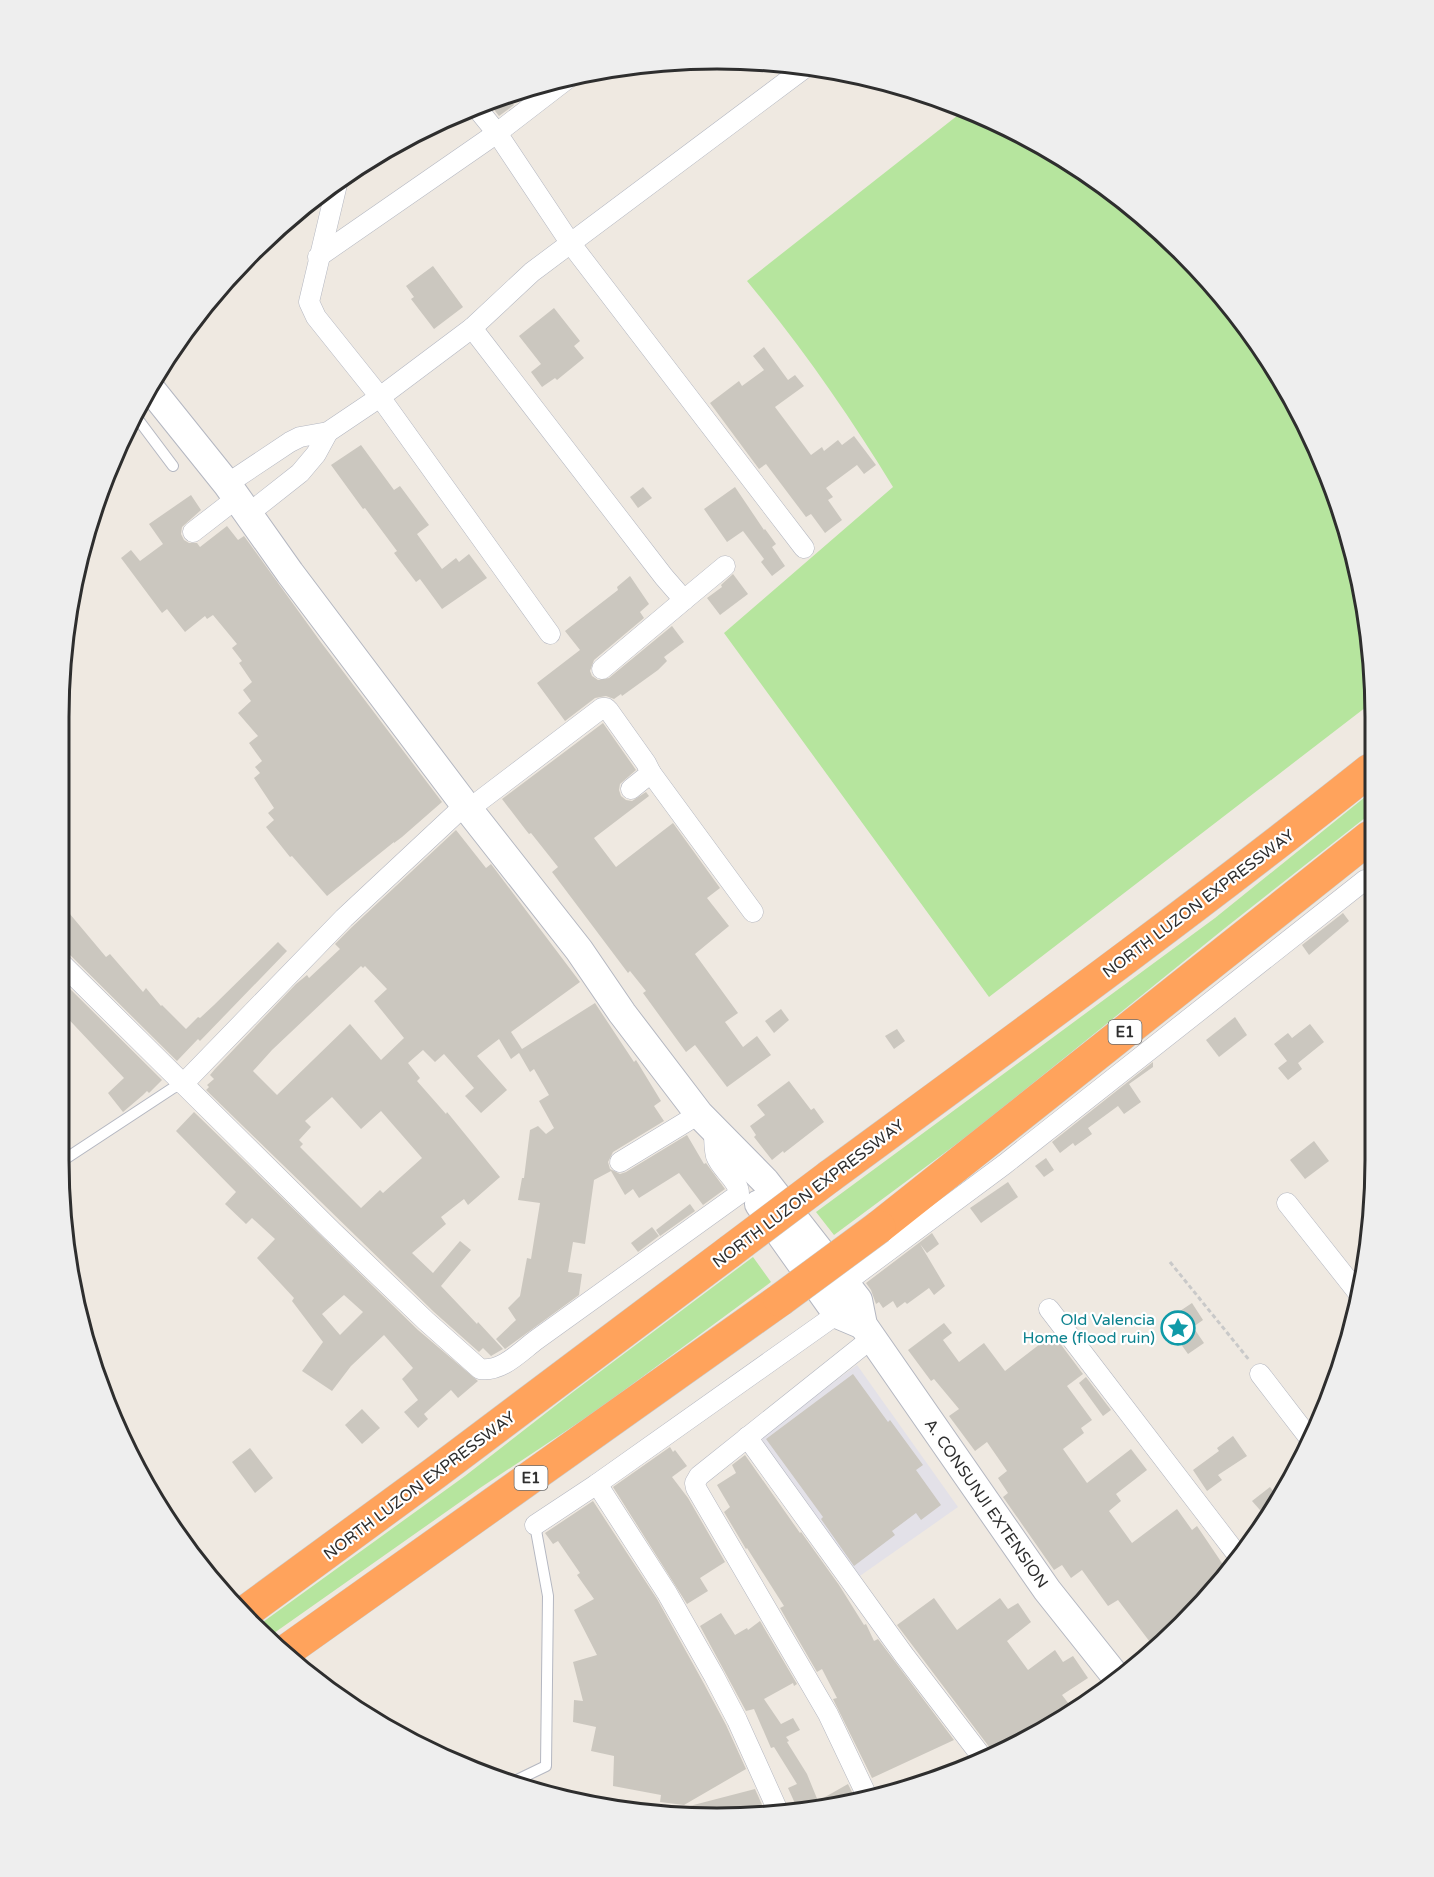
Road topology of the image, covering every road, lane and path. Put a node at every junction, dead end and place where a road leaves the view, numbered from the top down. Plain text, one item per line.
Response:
1 (796, 74) edge
2 (553, 90) edge
3 (481, 113) edge
4 (497, 133) junction
5 (334, 195) edge
6 (571, 244) junction
7 (318, 257) junction
8 (472, 328) junction
9 (155, 395) edge
10 (380, 397) junction
11 (140, 422) edge
12 (328, 432) junction
13 (173, 466) dead end
14 (237, 499) junction
15 (194, 532) dead end
16 (804, 548) dead end
17 (726, 566) dead end
18 (684, 600) junction
19 (550, 634) dead end
20 (602, 669) dead end
21 (651, 773) junction
22 (1365, 774) edge
23 (631, 789) dead end
24 (467, 807) junction
25 (1365, 841) edge
26 (1365, 880) dead end
27 (753, 912) dead end
28 (69, 971) edge
29 (183, 1084) junction
30 (707, 1122) junction
31 (69, 1156) edge
32 (620, 1162) dead end
33 (1287, 1203) dead end
34 (1170, 1262) dead end
35 (845, 1283) junction
36 (1353, 1286) edge
37 (1049, 1308) dead end
38 (858, 1325) junction
39 (1260, 1374) joint
40 (1305, 1432) edge
41 (747, 1437) junction
42 (597, 1484) junction
43 (535, 1525) joint
44 (1234, 1550) edge
45 (250, 1609) edge
46 (291, 1648) edge
47 (1113, 1673) edge
48 (979, 1753) edge
49 (522, 1778) edge
50 (865, 1791) edge
51 (774, 1805) edge

1 - 6 street
2 - 4 street
3 - 4 street
4 - 6 street
4 - 7 street
5 - 7 street
6 - 8 street
6 - 16 street
7 - 10 street
8 - 10 street
8 - 18 street
9 - 14 main road
10 - 12 street
10 - 19 street
11 - 13 lane
12 - 14 street
12 - 14 street
14 - 15 street
14 - 24 main road
17 - 18 street
18 - 20 street
21 - 23 street
21 - 24 street
21 - 27 street
22 - 45 highway, NORTH LUZON EXPRESSWAY, bridge
24 - 29 street
24 - 30 main road
25 - 46 highway, E1, bridge
26 - 35 street
28 - 29 street
29 - 30 street
29 - 31 lane
30 - 32 street
30 - 35 main road
30 - 38 main road, A. CONSUNJI EXTENSION
33 - 36 street
34 - 39 path
35 - 38 main road
37 - 44 street
38 - 41 street
38 - 42 street
38 - 47 main road, A. CONSUNJI EXTENSION
39 - 40 street
41 - 48 street
41 - 50 street
42 - 43 street
42 - 51 street
43 - 49 lane

